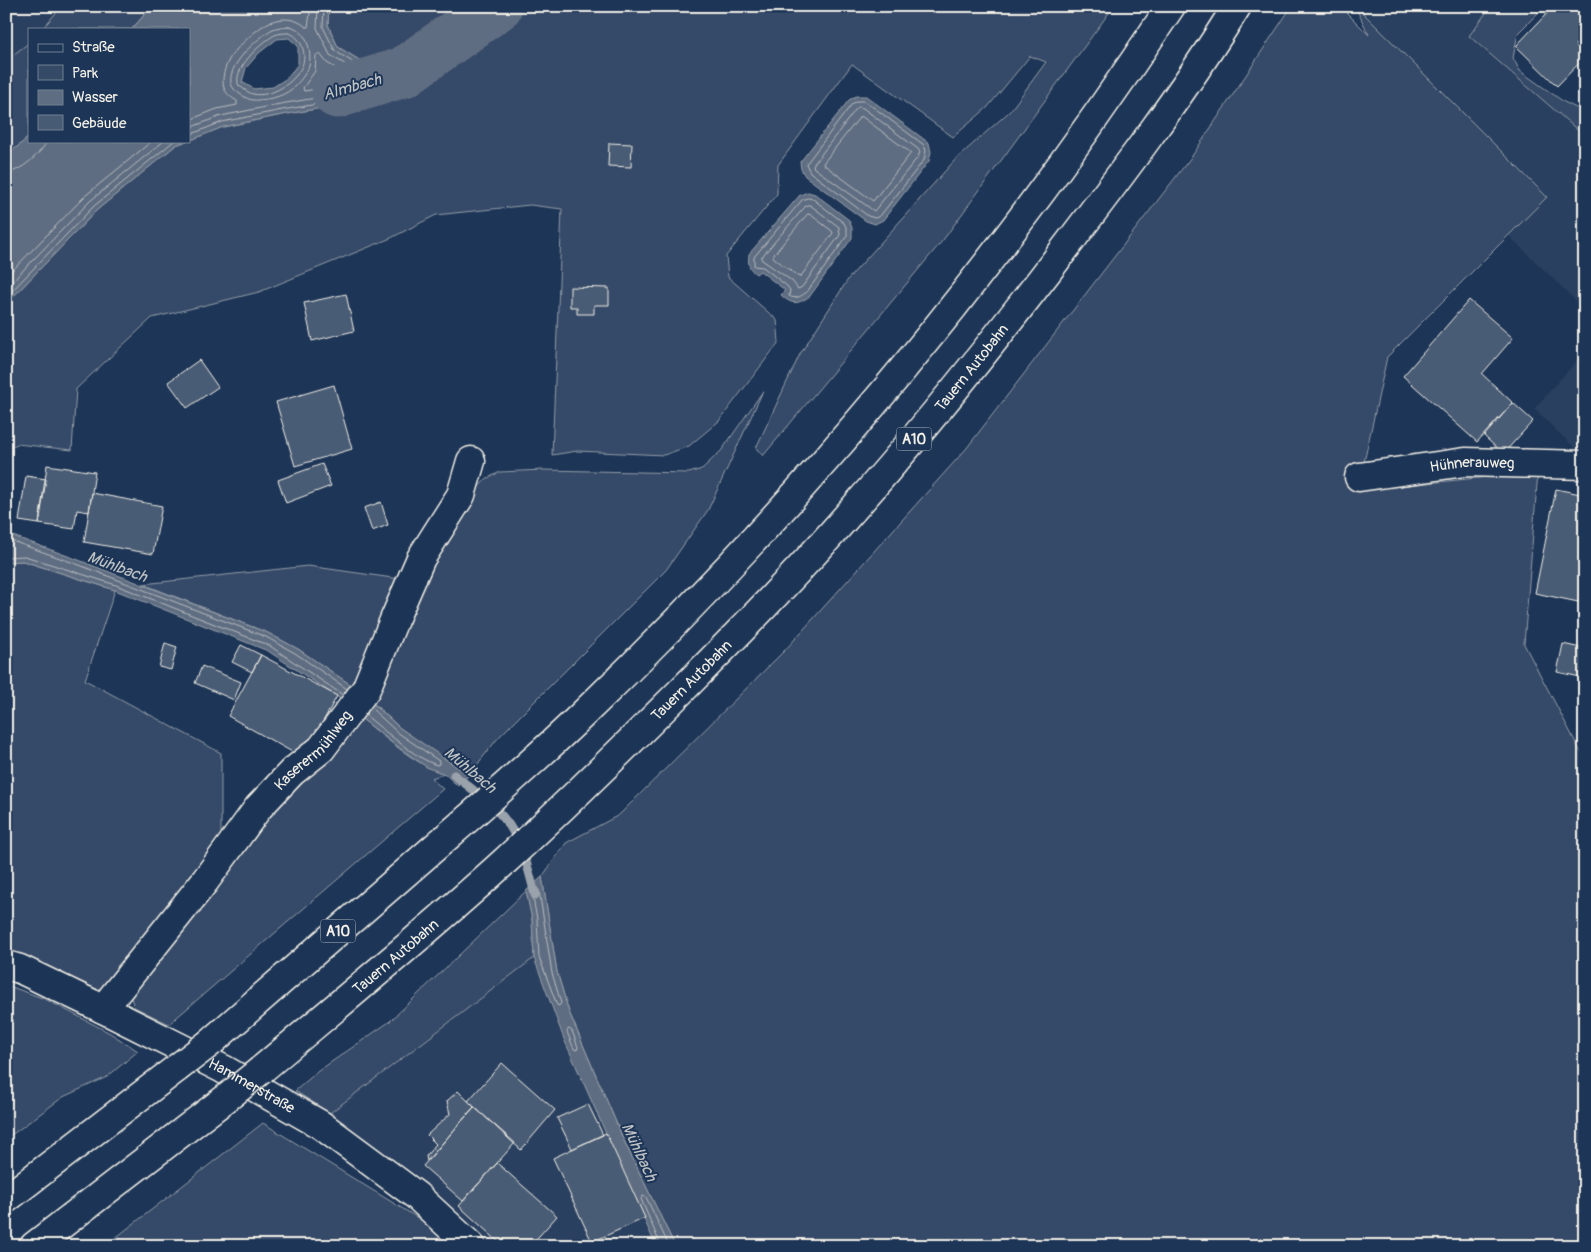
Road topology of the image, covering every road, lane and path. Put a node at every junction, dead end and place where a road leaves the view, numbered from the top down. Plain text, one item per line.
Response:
1 (1171, 6) edge
2 (1237, 6) edge
3 (471, 461) dead end
4 (1585, 465) edge
5 (1359, 477) dead end
6 (6, 965) edge
7 (103, 1009) junction
8 (6, 1199) edge
9 (34, 1246) edge
10 (471, 1246) edge

1 - 8 main road, A10, bridge
2 - 9 main road, Tauern Autobahn / A10, bridge
3 - 7 main road, Kaserermühlweg
4 - 5 main road, Hühnerauweg
6 - 7 main road, Hammerstraße
7 - 10 main road, Hammerstraße

